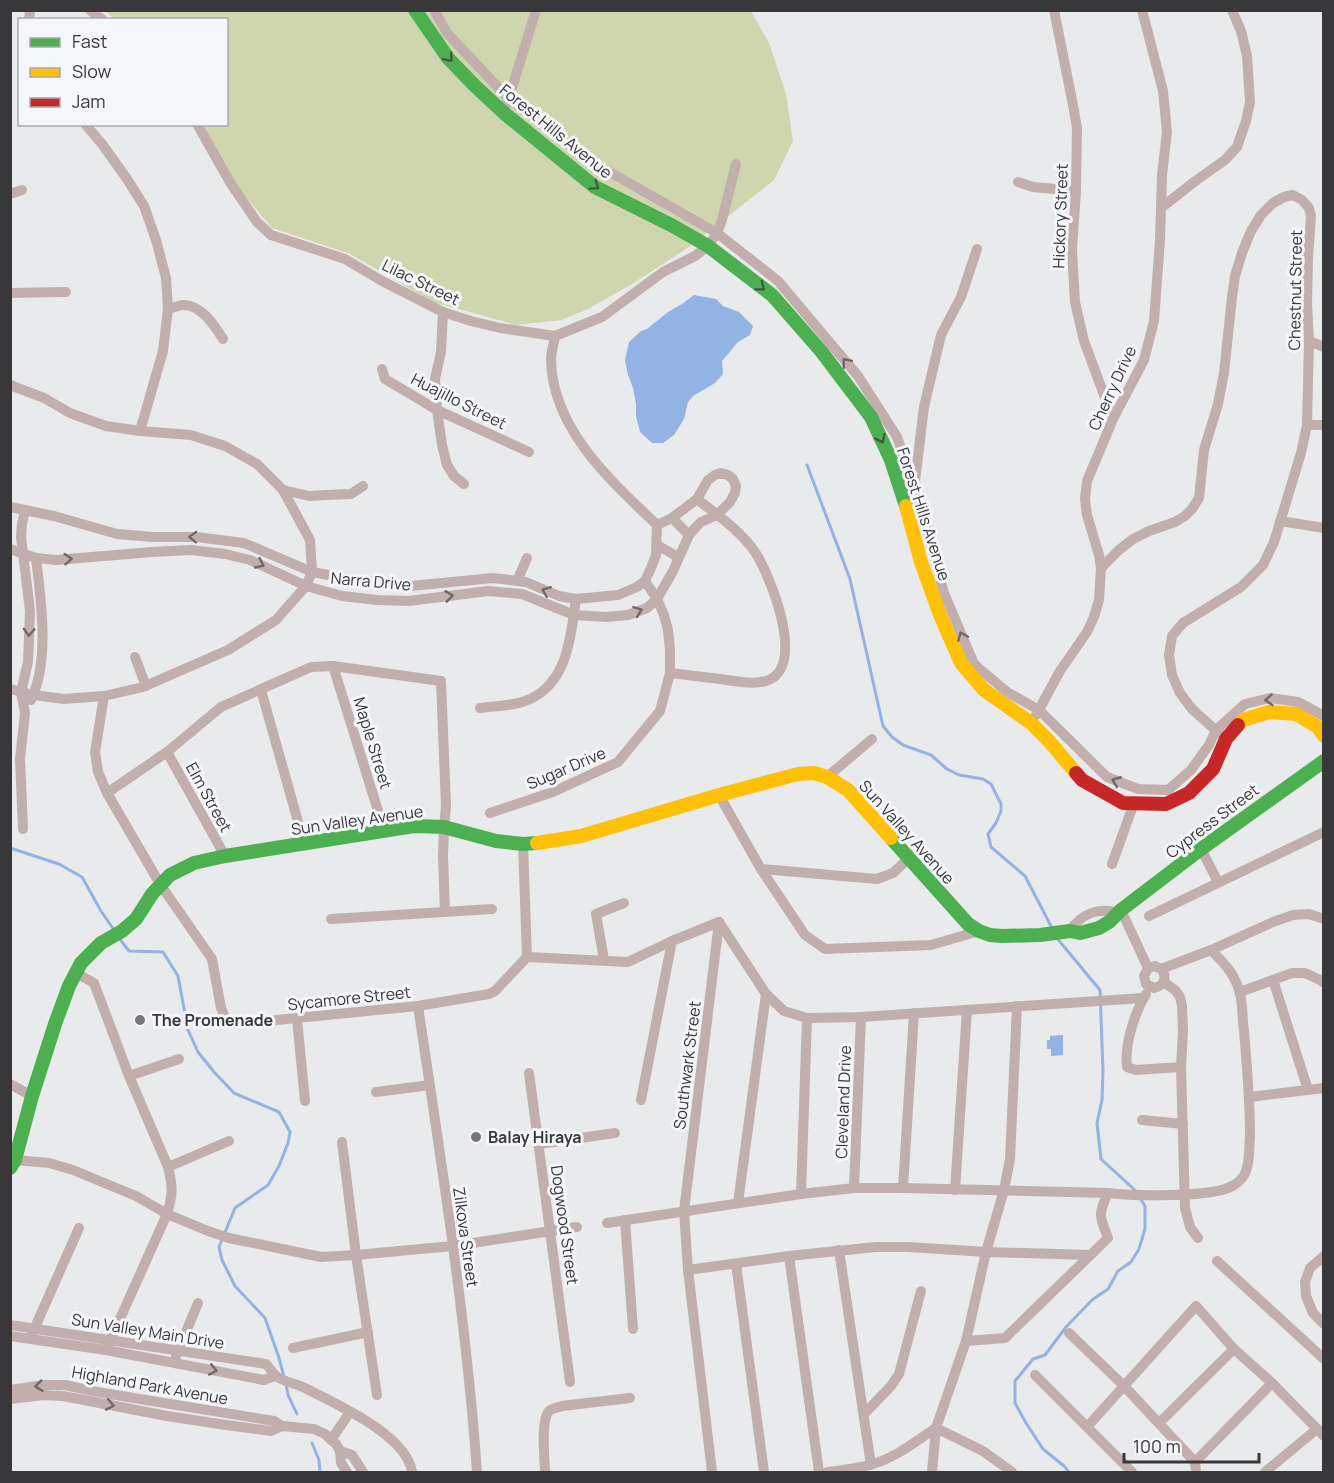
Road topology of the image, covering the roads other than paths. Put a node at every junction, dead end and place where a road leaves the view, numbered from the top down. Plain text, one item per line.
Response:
1 (414, 10) edge
2 (434, 10) edge
3 (536, 10) edge
4 (1054, 10) edge
5 (1142, 10) edge
6 (1232, 10) edge
7 (508, 99) junction
8 (504, 113) junction
9 (87, 126) edge
10 (198, 126) edge
11 (736, 164) dead end
12 (1018, 182) dead end
13 (22, 190) dead end
14 (1076, 191) junction
15 (10, 194) edge
16 (1161, 208) junction
17 (717, 233) junction
18 (708, 246) junction
19 (977, 249) dead end
20 (66, 292) dead end
21 (10, 293) edge
22 (168, 309) junction
23 (443, 312) junction
24 (555, 336) junction
25 (223, 339) dead end
26 (1309, 341) junction
27 (1323, 347) edge
28 (381, 369) dead end
29 (10, 385) edge
30 (437, 410) junction
31 (1113, 419) junction
32 (1307, 425) junction
33 (1323, 425) edge
34 (140, 431) junction
35 (529, 452) dead end
36 (464, 484) dead end
37 (363, 486) dead end
38 (908, 487) junction
39 (283, 490) junction
40 (697, 499) junction
41 (10, 507) edge
42 (25, 510) junction
43 (717, 514) junction
44 (672, 518) junction
45 (1280, 521) junction
46 (657, 525) junction
47 (1323, 528) edge
48 (689, 535) junction
49 (657, 544) junction
50 (10, 549) edge
51 (22, 553) junction
52 (678, 557) junction
53 (36, 558) junction
54 (528, 558) dead end
55 (1101, 568) junction
56 (312, 572) junction
57 (517, 581) junction
58 (645, 581) junction
59 (306, 586) junction
60 (576, 599) junction
61 (657, 599) junction
62 (574, 615) junction
63 (135, 657) dead end
64 (333, 666) junction
65 (670, 673) junction
66 (146, 686) junction
67 (261, 690) junction
68 (16, 691) edge
69 (34, 695) junction
70 (104, 696) junction
71 (480, 708) dead end
72 (1039, 710) junction
73 (25, 713) junction
74 (1323, 716) edge
75 (1031, 723) junction
76 (1221, 735) junction
77 (1323, 736) edge
78 (872, 739) dead end
79 (167, 752) junction
80 (1323, 762) edge
81 (827, 777) junction
82 (107, 793) junction
83 (719, 795) junction
84 (1134, 804) junction
85 (490, 813) dead end
86 (444, 827) junction
87 (23, 829) dead end
88 (384, 830) junction
89 (1323, 832) edge
90 (304, 843) junction
91 (523, 844) junction
92 (1201, 849) junction
93 (225, 856) junction
94 (908, 859) junction
95 (1112, 864) dead end
96 (761, 869) junction
97 (1218, 882) junction
98 (160, 884) junction
99 (624, 903) dead end
100 (492, 909) dead end
101 (1120, 911) junction
102 (445, 912) junction
103 (1149, 916) dead end
104 (331, 919) dead end
105 (1323, 919) edge
106 (719, 922) junction
107 (979, 931) junction
108 (1065, 932) junction
109 (672, 941) junction
110 (1210, 950) junction
111 (527, 957) junction
112 (604, 960) junction
113 (1148, 968) junction
114 (1161, 969) junction
115 (76, 973) junction
116 (1274, 980) junction
117 (1164, 982) junction
118 (1323, 984) edge
119 (1150, 987) junction
120 (1240, 992) junction
121 (766, 994) junction
122 (1143, 998) junction
123 (418, 1006) junction
124 (1017, 1006) junction
125 (967, 1010) junction
126 (914, 1013) junction
127 (861, 1017) junction
128 (807, 1018) junction
129 (297, 1019) junction
130 (179, 1059) dead end
131 (1181, 1068) junction
132 (529, 1073) dead end
133 (129, 1076) junction
134 (10, 1084) edge
135 (430, 1085) junction
136 (1323, 1088) edge
137 (1308, 1090) junction
138 (376, 1092) dead end
139 (32, 1096) junction
140 (1250, 1097) junction
141 (641, 1100) dead end
142 (305, 1101) dead end
143 (1142, 1120) dead end
144 (1183, 1124) junction
145 (615, 1133) dead end
146 (229, 1141) dead end
147 (342, 1142) dead end
148 (539, 1144) junction
149 (12, 1163) edge
150 (168, 1167) junction
151 (854, 1188) junction
152 (903, 1188) junction
153 (955, 1190) junction
154 (1004, 1190) junction
155 (1108, 1193) junction
156 (801, 1194) junction
157 (1185, 1195) junction
158 (738, 1203) junction
159 (684, 1211) junction
160 (167, 1214) junction
161 (625, 1220) junction
162 (607, 1222) dead end
163 (577, 1227) dead end
164 (79, 1228) dead end
165 (550, 1232) junction
166 (1198, 1238) dead end
167 (453, 1245) junction
168 (839, 1250) junction
169 (987, 1252) junction
170 (356, 1255) junction
171 (1090, 1255) junction
172 (789, 1256) junction
173 (1323, 1256) edge
174 (1218, 1261) dead end
175 (736, 1264) junction
176 (688, 1270) junction
177 (921, 1290) dead end
178 (198, 1303) dead end
179 (1323, 1324) edge
180 (10, 1325) edge
181 (633, 1329) dead end
182 (368, 1332) junction
183 (1069, 1333) dead end
184 (32, 1334) junction
185 (10, 1336) edge
186 (110, 1339) junction
187 (966, 1341) junction
188 (293, 1348) dead end
189 (1234, 1348) junction
190 (106, 1350) junction
191 (178, 1350) junction
192 (1323, 1359) edge
193 (173, 1363) junction
194 (1035, 1375) dead end
195 (278, 1377) junction
196 (570, 1382) dead end
197 (1272, 1383) junction
198 (1124, 1386) junction
199 (10, 1390) edge
200 (376, 1395) dead end
201 (630, 1398) dead end
202 (10, 1399) edge
203 (350, 1412) junction
204 (864, 1414) junction
205 (1159, 1423) junction
206 (282, 1426) junction
207 (1087, 1427) junction
208 (936, 1428) junction
209 (1320, 1432) edge
210 (331, 1440) junction
211 (340, 1451) junction
212 (871, 1465) junction
213 (1195, 1467) edge
214 (347, 1473) edge
215 (363, 1473) edge
216 (412, 1473) edge
217 (477, 1473) edge
218 (545, 1473) edge
219 (711, 1473) edge
220 (764, 1473) edge
221 (819, 1473) edge
222 (827, 1473) edge
223 (932, 1473) edge
224 (1012, 1473) edge
225 (1132, 1473) edge
226 (1265, 1473) edge

1 -> 8 street, Forest Hills Avenue
2 - 7 street, Forest Hills Avenue
3 - 7 street
4 - 14 street, Hickory Street
5 - 16 street, Cherry Drive
6 - 16 street
7 - 8 street
7 - 17 street, Forest Hills Avenue
8 -> 18 street, Forest Hills Avenue
9 - 22 street
10 - 23 street, Lilac Street
11 - 17 street
12 - 14 street
13 - 15 street
14 - 31 street, Hickory Street
16 - 31 street, Cherry Drive
17 - 18 street
38 -> 17 street, Forest Hills Avenue
18 - 24 street, Lilac Street
18 -> 38 street, Forest Hills Avenue
19 - 38 street
20 - 21 street
22 - 25 street
22 - 34 street
23 - 24 street, Lilac Street
23 - 30 street
24 - 46 street
26 - 27 street
26 - 32 street, Chestnut Street
26 - 55 street, Chestnut Street
28 - 30 street, Huajillo Street
29 - 34 street
30 - 35 street, Huajillo Street
30 - 36 street
31 - 55 street, Cherry Drive
32 - 33 street
32 - 45 street, Chestnut Street
34 - 39 street
37 - 39 street
72 -> 38 street, Forest Hills Avenue
38 - 75 street, Forest Hills Avenue
39 - 56 street
40 - 43 street
40 - 43 street
40 - 44 street
41 - 42 street, Narra Drive
42 - 51 street
56 -> 42 street, Narra Drive
43 - 48 street
43 - 65 street
44 - 46 street
44 - 48 street
45 - 47 street
45 - 76 street, Chestnut Street
46 - 49 street
48 - 52 street
49 - 52 street
49 - 58 street
50 - 51 street, Narra Drive
51 - 53 street, Narra Drive
51 -> 68 street
52 - 61 street
53 -> 59 street, Narra Drive
53 - 69 street
54 - 57 street
55 - 72 street, Cherry Drive
56 - 57 street, Narra Drive
56 - 59 street
60 -> 57 street, Narra Drive
58 - 60 street, Narra Drive
58 - 61 street, Sugar Drive
59 -> 62 street, Narra Drive
59 - 66 street
60 - 62 street
62 -> 61 street, Narra Drive
61 - 65 street, Sugar Drive
62 - 71 street
63 - 66 street
64 - 67 street
64 - 86 street
64 - 88 street, Maple Street
65 - 85 street, Sugar Drive
66 - 70 street
67 - 79 street
67 - 90 street
68 - 69 street
68 - 73 street
69 - 70 street
69 - 73 street
70 - 82 street, Sycamore Street
72 - 75 street, Cherry Drive
76 -> 72 street, Forest Hills Avenue
73 - 87 street
74 -> 76 street, Forest Hills Avenue
75 - 84 street, Forest Hills Avenue
76 - 77 street, Forest Hills Avenue
76 - 84 street, Forest Hills Avenue
78 - 81 street
79 - 82 street
79 - 93 street, Elm Street
80 - 92 street, Cypress Street
81 - 83 street, Sun Valley Avenue
81 - 94 street, Sun Valley Avenue
82 - 98 street, Sycamore Street
83 - 91 street, Sun Valley Avenue
83 - 96 street
84 - 95 street
86 - 88 street, Sun Valley Avenue
86 - 91 street, Sun Valley Avenue
86 - 102 street
88 - 90 street, Sun Valley Avenue
89 - 97 street
90 - 93 street, Sun Valley Avenue
91 - 111 street
92 - 97 street
92 - 101 street, Cypress Street
93 - 98 street, Sun Valley Avenue
94 - 96 street
94 - 107 street, Sun Valley Avenue
96 - 107 street
97 - 103 street
98 - 115 street, Sun Valley Avenue
98 - 129 street, Sycamore Street
99 - 112 street
100 - 102 street
101 - 108 street
101 - 108 street
101 - 113 street
102 - 104 street
105 - 110 street
106 - 109 street
106 - 121 street
106 - 159 street, Southwark Street
107 - 108 street
109 - 112 street
109 - 141 street
110 - 114 street
110 - 120 street
111 - 112 street
111 - 123 street, Sycamore Street
113 - 114 street
113 - 119 street
114 - 117 street
115 - 133 street
115 - 139 street, Sun Valley Avenue
116 - 118 street
116 - 120 street
116 - 137 street
117 - 119 street
117 - 131 street
119 - 122 street
120 - 140 street
121 - 128 street
121 - 158 street
122 - 124 street
122 - 131 street
123 - 129 street, Sycamore Street
123 - 135 street, Zilkova Street
124 - 125 street
124 - 154 street
125 - 126 street
125 - 153 street
126 - 127 street
126 - 152 street
127 - 128 street
127 - 151 street, Cleveland Drive
128 - 156 street
129 - 142 street
130 - 133 street
131 - 144 street
132 - 148 street, Dogwood Street
133 - 150 street
134 - 139 street
135 - 138 street
135 - 167 street, Zilkova Street
136 - 137 street
137 - 140 street
139 - 149 street, Sun Valley Avenue
140 - 157 street
143 - 144 street
144 - 157 street
145 - 148 street
146 - 150 street
147 - 170 street
148 - 165 street, Dogwood Street
149 - 160 street
150 - 160 street
151 - 152 street
151 - 156 street
152 - 153 street
153 - 154 street
154 - 155 street
154 - 169 street
155 - 157 street
155 - 171 street
156 - 158 street
157 - 166 street
158 - 159 street
159 - 161 street
159 - 176 street, Southwark Street
160 - 170 street
160 - 186 street
161 - 162 street
161 - 181 street
163 - 165 street
164 - 184 street
165 - 167 street
165 - 196 street, Dogwood Street
167 - 170 street
167 - 217 street, Zilkova Street
168 - 169 street
168 - 172 street
168 - 204 street
169 - 171 street
169 - 187 street
170 - 182 street
171 - 187 street
172 - 175 street
172 - 221 street
173 - 179 street
174 - 192 street
175 - 176 street
175 - 220 street
176 - 219 street, Southwark Street
177 - 204 street
178 - 191 street
180 - 184 street, Sun Valley Main Drive
182 - 188 street
182 - 200 street
183 - 198 street
184 - 185 street, Sun Valley Main Drive
184 - 186 street, Sun Valley Main Drive
184 - 190 street, Sun Valley Main Drive
186 - 190 street
186 - 191 street, Sun Valley Main Drive
187 - 208 street
189 - 197 street
189 - 198 street
189 - 205 street
190 - 193 street, Sun Valley Main Drive
191 - 193 street
191 - 195 street, Sun Valley Main Drive
193 -> 195 street, Sun Valley Main Drive
194 - 207 street
195 - 203 street, Sun Valley Main Drive
197 - 209 street
197 - 213 street
198 - 205 street
198 - 207 street
206 -> 199 street, Highland Park Avenue
201 - 218 street
202 -> 206 street, Highland Park Avenue
203 - 210 street
203 - 216 street, Sun Valley Main Drive
204 - 212 street
205 - 213 street
206 - 210 street, Highland Park Avenue
207 - 225 street
208 - 212 street
208 - 223 street
208 - 224 street
209 - 226 street
210 - 211 street, Highland Park Avenue
211 - 214 street, Highland Park Avenue
211 - 215 street, Highland Park Avenue
212 - 222 street

